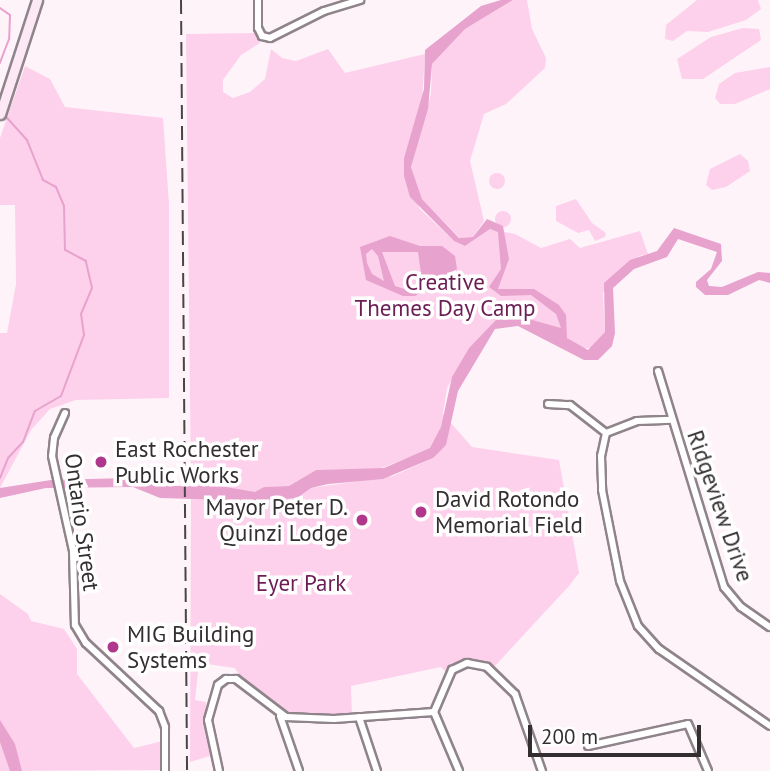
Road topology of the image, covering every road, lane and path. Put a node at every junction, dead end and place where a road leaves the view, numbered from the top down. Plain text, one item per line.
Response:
1 (37, 0) edge
2 (258, 0) edge
3 (360, 0) edge
4 (0, 114) edge
5 (658, 371) dead end
6 (548, 404) dead end
7 (65, 413) dead end
8 (672, 420) junction
9 (606, 433) junction
10 (770, 627) edge
11 (434, 712) junction
12 (280, 716) junction
13 (359, 718) junction
14 (770, 726) edge
15 (588, 746) dead end
16 (165, 771) edge
17 (219, 771) edge
18 (299, 771) edge
19 (377, 771) edge
20 (459, 771) edge
21 (542, 771) edge
22 (708, 771) edge

1 - 4 main road
2 - 3 street
5 - 8 street, Ridgeview Drive
6 - 9 street
7 - 16 street, Ontario Street
8 - 9 street, Ridgeview Drive
8 - 10 street, Ridgeview Drive
9 - 14 street
11 - 13 street
11 - 20 street
11 - 21 street
12 - 13 street
12 - 17 street
12 - 18 street
13 - 19 street
15 - 22 street

